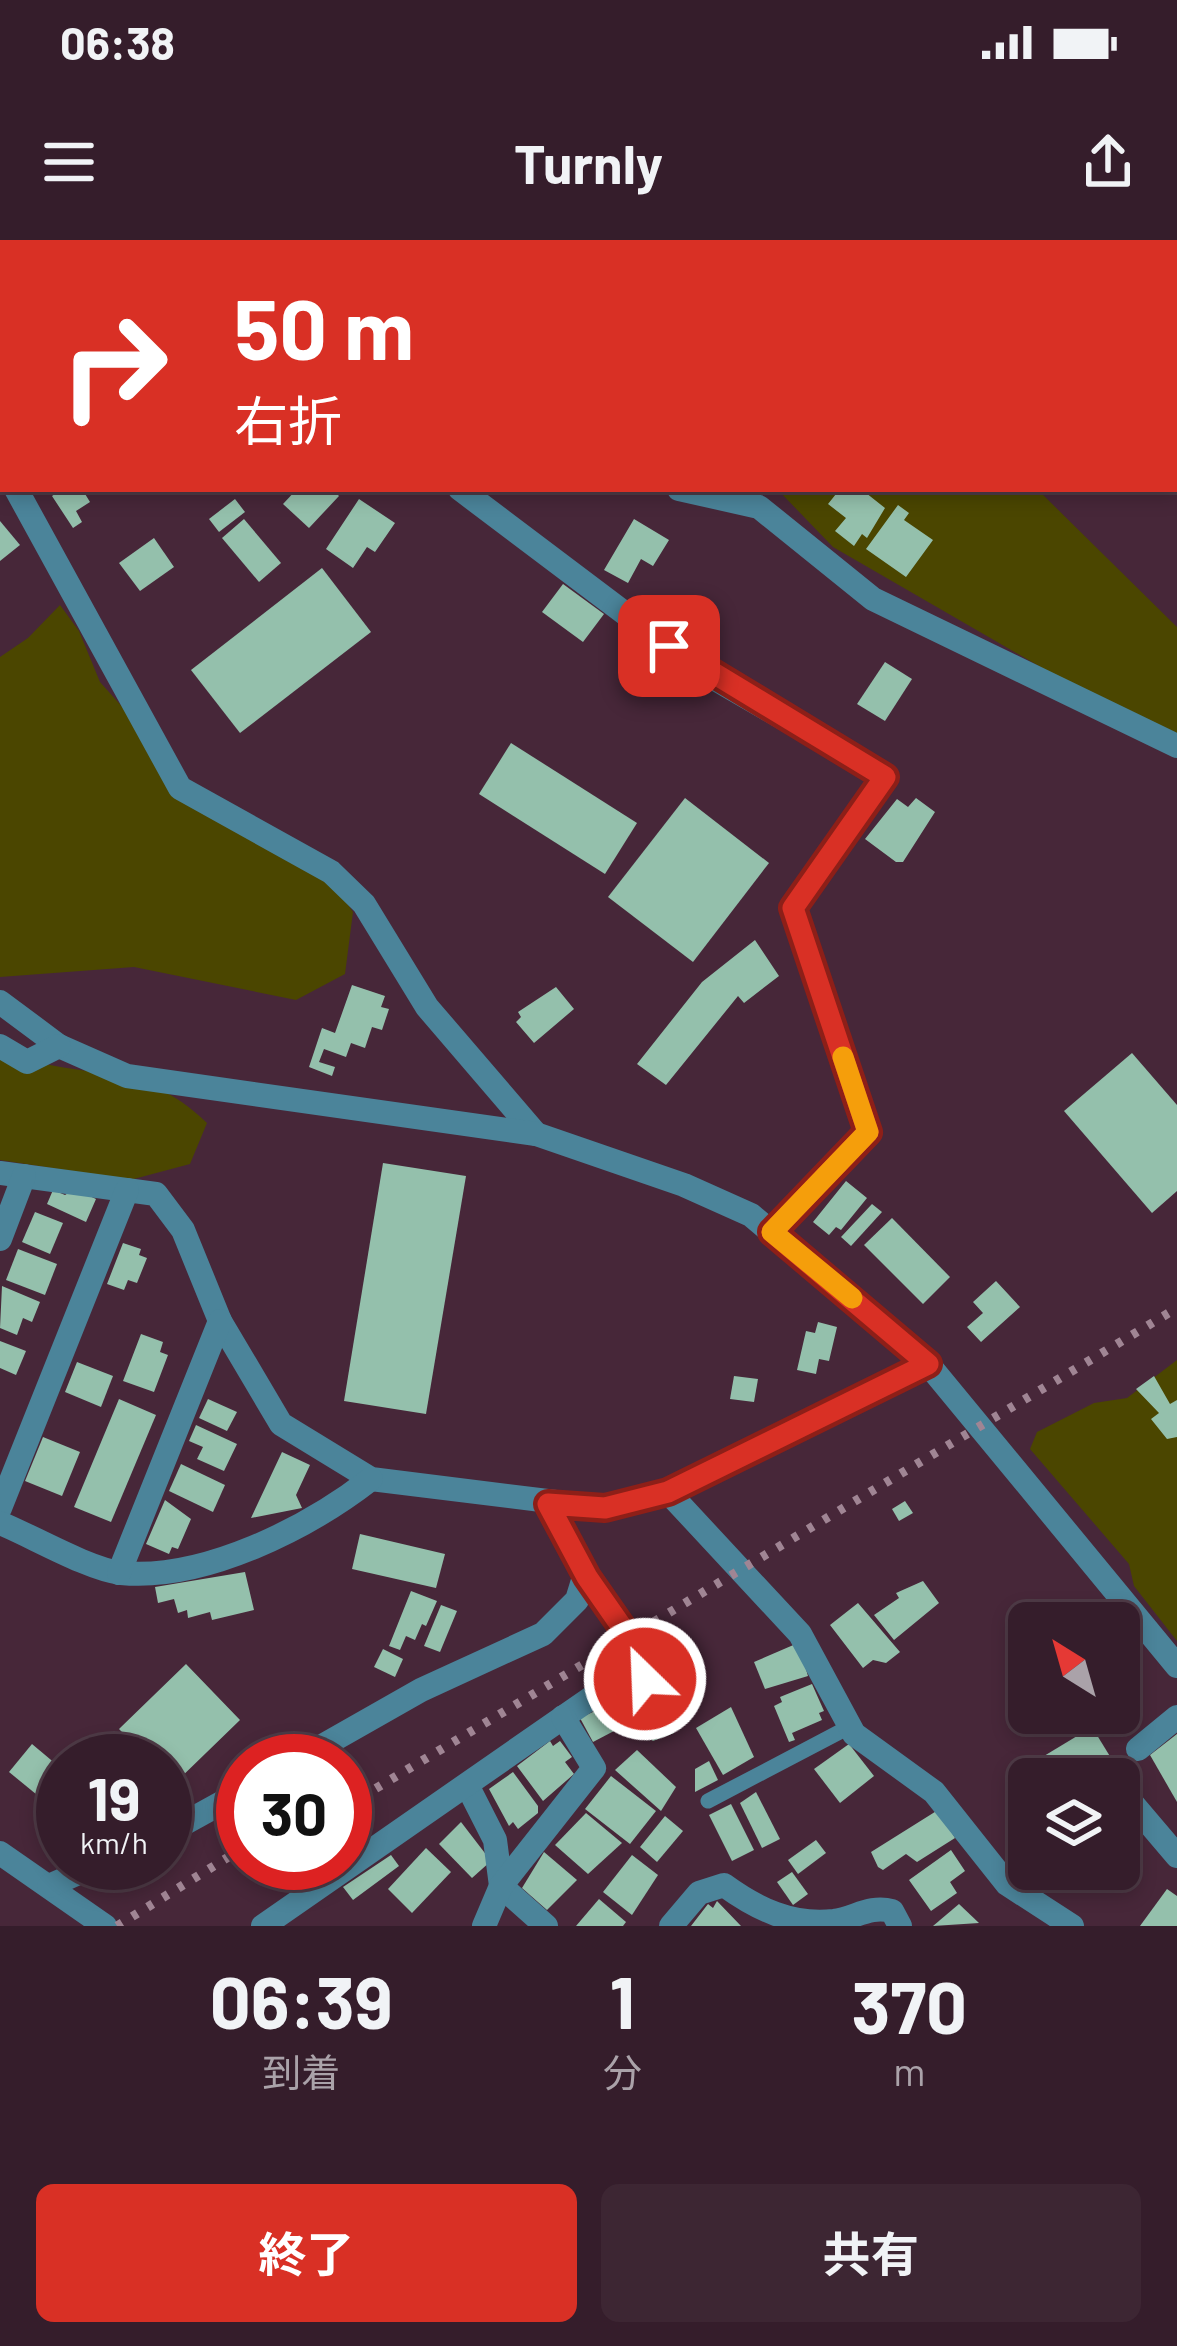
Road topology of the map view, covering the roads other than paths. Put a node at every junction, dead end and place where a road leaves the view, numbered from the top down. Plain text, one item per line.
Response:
1 (18, 492) edge
2 (464, 492) edge
3 (692, 492) edge
4 (1177, 746) edge
5 (0, 1001) edge
6 (0, 1046) edge
7 (58, 1046) junction
8 (536, 1134) junction
9 (12, 1174) edge
10 (128, 1190) junction
11 (772, 1232) junction
12 (0, 1239) edge
13 (220, 1321) junction
14 (928, 1364) junction
15 (370, 1479) junction
16 (668, 1492) junction
17 (548, 1504) junction
18 (0, 1508) edge
19 (0, 1522) edge
20 (119, 1573) junction
21 (585, 1574) junction
22 (1177, 1666) edge
23 (562, 1717) junction
24 (1177, 1717) edge
25 (850, 1727) junction
26 (344, 1734) edge
27 (1138, 1749) dead end
28 (466, 1785) junction
29 (708, 1801) dead end
30 (1140, 1812) edge
31 (0, 1853) edge
32 (1177, 1856) edge
33 (36, 1877) edge
34 (501, 1886) junction
35 (54, 1890) edge
36 (105, 1926) edge
37 (263, 1926) edge
38 (484, 1926) edge
39 (546, 1926) edge
40 (671, 1926) edge
41 (900, 1926) edge
42 (1072, 1926) edge

1 - 8 street
2 - 11 street
3 - 4 street
5 - 7 street
6 - 7 street
7 - 8 street
8 - 11 street
9 - 10 street
9 - 12 street
10 - 13 street
10 - 18 street
11 - 14 street
13 - 15 street
13 - 20 street
14 - 16 street
14 - 22 street
15 - 17 street
15 - 20 street
16 - 17 street
16 - 25 street
17 - 21 street
19 - 20 street
21 - 23 street
21 - 26 street
23 - 28 street
23 - 34 street
24 - 27 street
25 - 29 lane
25 - 42 street
28 - 34 street
28 - 37 street
30 - 32 street
31 - 33 street
34 - 38 street
34 - 39 street
35 - 36 street
40 - 41 street

